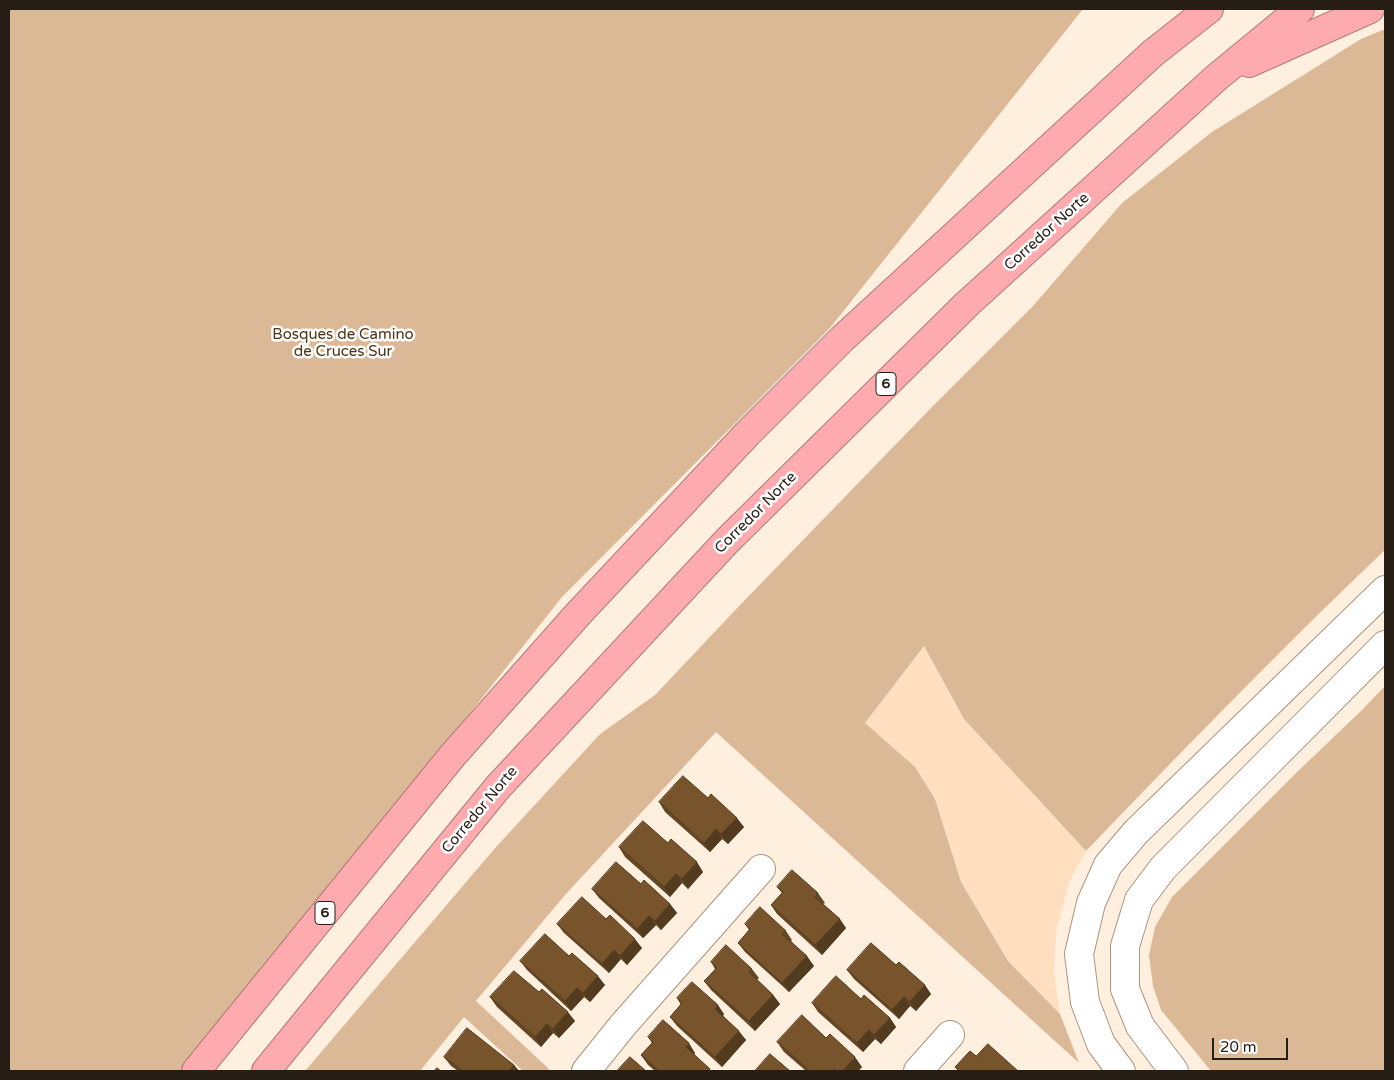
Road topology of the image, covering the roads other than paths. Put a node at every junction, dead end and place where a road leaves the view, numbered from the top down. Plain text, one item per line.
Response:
1 (1192, 9) edge
2 (1209, 9) edge
3 (1300, 9) edge
4 (1370, 9) edge
5 (1153, 53) junction
6 (1216, 78) junction
7 (1385, 590) edge
8 (1385, 645) edge
9 (1275, 698) junction
10 (1304, 727) junction
11 (761, 869) dead end
12 (950, 1035) dead end
13 (196, 1071) edge
14 (266, 1071) edge
15 (586, 1071) edge
16 (918, 1071) edge
17 (1120, 1071) edge
18 (1174, 1071) edge

1 - 5 highway
2 - 5 highway, 6
3 - 6 highway, Corredor Norte / 6
4 - 6 highway
5 - 13 highway, 6
6 - 14 highway, Corredor Norte / 6
7 - 9 street
8 - 10 street
9 - 10 street
9 - 17 street
10 - 18 street
11 - 15 street
12 - 16 street

